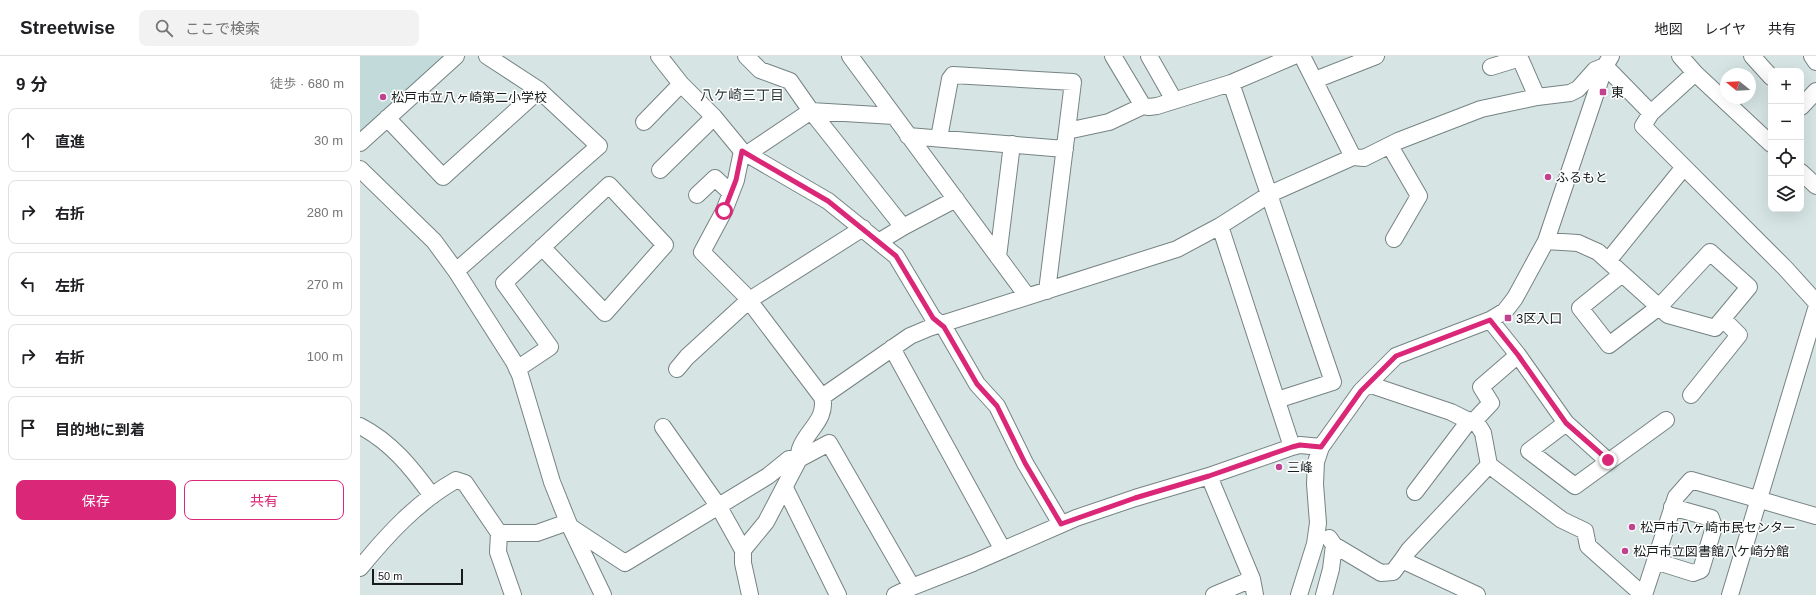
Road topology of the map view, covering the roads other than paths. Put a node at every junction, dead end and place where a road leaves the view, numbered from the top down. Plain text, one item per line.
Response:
1 (456, 56) edge
2 (488, 56) edge
3 (659, 56) edge
4 (746, 56) edge
5 (850, 56) edge
6 (1112, 56) edge
7 (1149, 56) edge
8 (1294, 56) edge
9 (1302, 56) edge
10 (1376, 56) edge
11 (1680, 56) edge
12 (1752, 56) edge
13 (1812, 56) edge
14 (1519, 57) edge
15 (1608, 61) edge
16 (1816, 62) edge
17 (1491, 67) dead end
18 (1695, 73) junction
19 (1768, 74) edge
20 (1315, 80) junction
21 (1231, 83) junction
22 (681, 84) junction
23 (539, 90) junction
24 (1816, 91) edge
25 (1537, 97) junction
26 (1174, 100) junction
27 (1804, 104) edge
28 (1143, 106) junction
29 (811, 111) junction
30 (1650, 113) junction
31 (894, 116) junction
32 (714, 117) junction
33 (387, 118) junction
34 (644, 122) dead end
35 (1067, 131) junction
36 (908, 136) junction
37 (939, 138) junction
38 (1769, 140) edge
39 (360, 143) edge
40 (1012, 144) junction
41 (1390, 146) junction
42 (1065, 149) junction
43 (744, 152) junction
44 (1353, 157) junction
45 (1684, 167) junction
46 (360, 169) edge
47 (660, 170) dead end
48 (1804, 175) edge
49 (1816, 186) edge
50 (731, 193) junction
51 (1270, 194) junction
52 (697, 195) dead end
53 (956, 199) junction
54 (1220, 226) junction
55 (903, 227) junction
56 (863, 228) junction
57 (1394, 239) dead end
58 (880, 241) junction
59 (1546, 242) junction
60 (542, 247) junction
61 (998, 257) junction
62 (1608, 261) junction
63 (456, 271) junction
64 (1622, 274) junction
65 (1047, 291) junction
66 (1027, 296) junction
67 (748, 302) junction
68 (1816, 302) edge
69 (1659, 307) junction
70 (1816, 309) edge
71 (1723, 319) junction
72 (1490, 320) junction
73 (940, 325) junction
74 (892, 348) junction
75 (1518, 355) junction
76 (517, 369) junction
77 (677, 369) dead end
78 (1368, 384) junction
79 (1691, 395) dead end
80 (822, 397) junction
81 (1277, 400) junction
82 (1472, 420) junction
83 (1666, 420) dead end
84 (1566, 423) junction
85 (360, 426) edge
86 (663, 427) dead end
87 (1292, 447) junction
88 (1321, 447) junction
89 (799, 459) junction
90 (1608, 460) junction
91 (1490, 465) junction
92 (1209, 476) junction
93 (784, 488) junction
94 (1415, 492) dead end
95 (432, 496) junction
96 (1759, 499) junction
97 (719, 507) junction
98 (1672, 507) junction
99 (1816, 516) edge
100 (1318, 523) junction
101 (1061, 524) junction
102 (570, 525) junction
103 (500, 534) junction
104 (1334, 545) junction
105 (743, 550) junction
106 (1003, 550) junction
107 (1402, 560) junction
108 (1655, 561) junction
109 (360, 568) edge
110 (1252, 579) junction
111 (905, 592) edge
112 (513, 595) edge
113 (603, 595) edge
114 (750, 595) edge
115 (838, 595) edge
116 (1214, 595) edge
117 (1255, 595) edge
118 (1299, 595) edge
119 (1324, 595) edge
120 (1477, 595) edge
121 (1643, 595) edge
122 (1730, 595) edge

1 - 33 street
2 - 23 street
3 - 22 street
4 - 29 street
5 - 31 street
6 - 28 street
7 - 26 street
8 - 21 street
9 - 20 street
10 - 20 street
11 - 18 street
12 - 19 street
13 - 16 street
14 - 17 street
14 - 25 street
15 - 25 street
15 - 30 street
15 - 59 street
18 - 30 street
18 - 38 street
20 - 44 street
21 - 26 street
21 - 51 street
22 - 32 street
22 - 34 street
23 - 33 street
23 - 63 street
24 - 27 street
25 - 41 street
26 - 28 street
28 - 35 street
29 - 31 street
29 - 43 street
29 - 55 street
30 - 45 street
31 - 36 street
32 - 43 street
32 - 47 street
33 - 39 street
35 - 37 street
35 - 42 street
36 - 37 street
36 - 53 street
37 - 40 street
40 - 42 street
40 - 61 street
41 - 44 street
41 - 57 street
42 - 65 street
43 - 50 street
43 - 56 street
44 - 51 street
45 - 62 street
45 - 68 street
46 - 63 street
48 - 49 street
50 - 52 street
50 - 67 street
51 - 54 street
51 - 81 street
53 - 55 street
53 - 61 street
54 - 65 street
54 - 81 street
55 - 58 street
56 - 58 street
56 - 67 street
58 - 73 street
59 - 62 street
59 - 72 street
60 - 60 street
60 - 76 street
61 - 66 street
62 - 64 street
63 - 76 street
64 - 69 street
64 - 69 street
65 - 66 street
66 - 73 street
67 - 77 street
67 - 80 street
69 - 71 street
69 - 71 street
70 - 96 street
71 - 79 street
72 - 75 street
72 - 78 street
73 - 74 street
73 - 101 street
74 - 80 street
74 - 106 street
75 - 82 street
75 - 84 street
76 - 102 street
78 - 82 street
78 - 88 street
80 - 89 street
81 - 87 street
82 - 91 street
82 - 94 street
83 - 90 street
84 - 90 street
84 - 90 street
85 - 95 street
86 - 97 street
87 - 88 street
87 - 92 street
88 - 100 street
89 - 93 street
89 - 97 street
89 - 111 street
91 - 107 street
91 - 121 street
92 - 101 street
92 - 110 street
93 - 105 street
93 - 115 street
95 - 103 street
95 - 109 street
96 - 98 street
96 - 99 street
96 - 122 street
97 - 102 street
97 - 105 street
98 - 108 street
98 - 108 street
100 - 104 street
100 - 118 street
101 - 106 street
102 - 103 street
102 - 113 street
103 - 112 street
104 - 107 street
104 - 119 street
105 - 114 street
106 - 111 street
107 - 120 street
108 - 121 street
110 - 116 street
110 - 117 street

